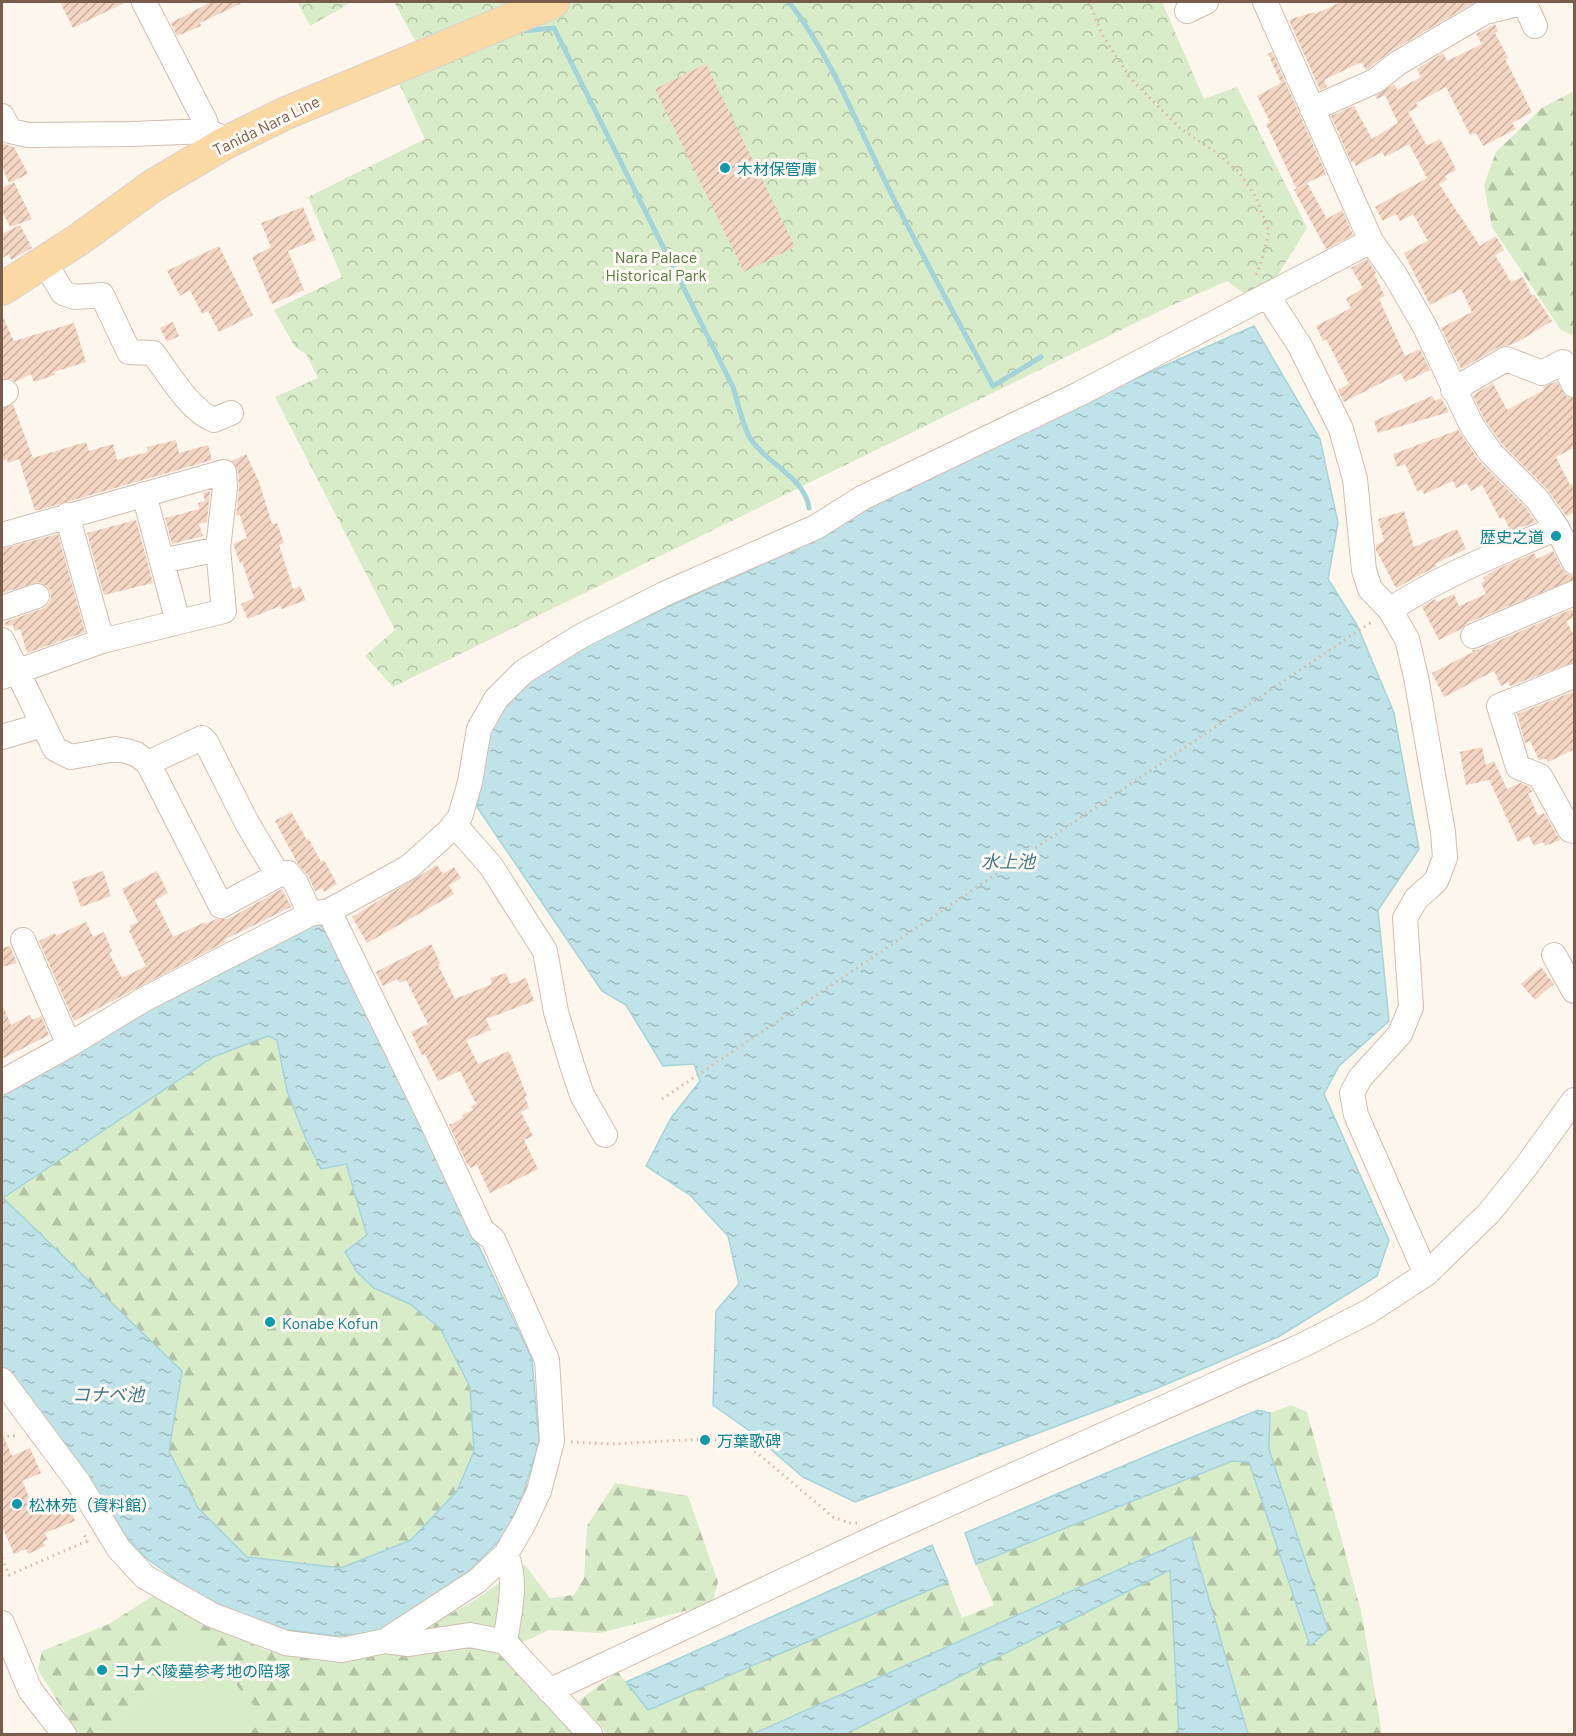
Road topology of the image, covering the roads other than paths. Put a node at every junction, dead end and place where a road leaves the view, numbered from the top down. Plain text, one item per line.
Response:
1 (144, 2) edge
2 (553, 2) edge
3 (1265, 2) edge
4 (1525, 2) edge
5 (1535, 26) dead end
6 (1312, 108) junction
7 (4, 127) edge
8 (213, 131) junction
9 (1371, 241) junction
10 (44, 261) junction
11 (2, 289) edge
12 (1263, 298) junction
13 (1575, 385) edge
14 (1453, 390) junction
15 (231, 412) dead end
16 (144, 494) junction
17 (67, 515) junction
18 (1557, 528) junction
19 (2, 535) edge
20 (218, 549) junction
21 (162, 561) junction
22 (1575, 562) edge
23 (1575, 593) edge
24 (36, 596) dead end
25 (2, 608) edge
26 (1390, 610) junction
27 (178, 622) junction
28 (1473, 636) dead end
29 (2, 640) edge
30 (102, 641) junction
31 (9, 673) edge
32 (1575, 676) edge
33 (43, 725) junction
34 (2, 737) edge
35 (148, 763) junction
36 (454, 824) junction
37 (1575, 831) edge
38 (278, 875) junction
39 (320, 913) junction
40 (23, 940) dead end
41 (1554, 955) dead end
42 (1575, 991) edge
43 (69, 1045) junction
44 (2, 1082) edge
45 (1575, 1100) edge
46 (605, 1135) dead end
47 (1426, 1274) junction
48 (2, 1380) edge
49 (506, 1554) junction
50 (2, 1623) edge
51 (385, 1641) junction
52 (505, 1642) junction
53 (549, 1691) junction
54 (64, 1734) edge
55 (591, 1734) edge

1 - 8 street
2 - 8 main road, Tanida Nara Line
3 - 6 street
4 - 5 street
4 - 6 street
6 - 9 street
7 - 8 street
8 - 10 main road, Tanida Nara Line
9 - 12 street
9 - 14 street
10 - 11 main road, Tanida Nara Line
10 - 15 street
12 - 26 street
12 - 36 street
13 - 14 street
14 - 18 street
16 - 17 street
16 - 20 street
16 - 21 street
17 - 19 street
17 - 30 street
18 - 22 street
18 - 26 street
20 - 21 street
20 - 27 street
21 - 27 street
23 - 28 street
24 - 25 street
26 - 47 street
27 - 30 street
29 - 31 street
30 - 31 street
31 - 33 street
32 - 37 street
33 - 34 street
33 - 35 street
35 - 38 street
35 - 38 street
36 - 39 street
36 - 46 street
38 - 39 street
39 - 43 street
39 - 49 street
40 - 43 street
41 - 42 street
43 - 44 street
45 - 47 street
47 - 53 street
48 - 51 street
49 - 51 street
49 - 52 street
50 - 54 street
51 - 52 street
52 - 53 street
53 - 55 street

